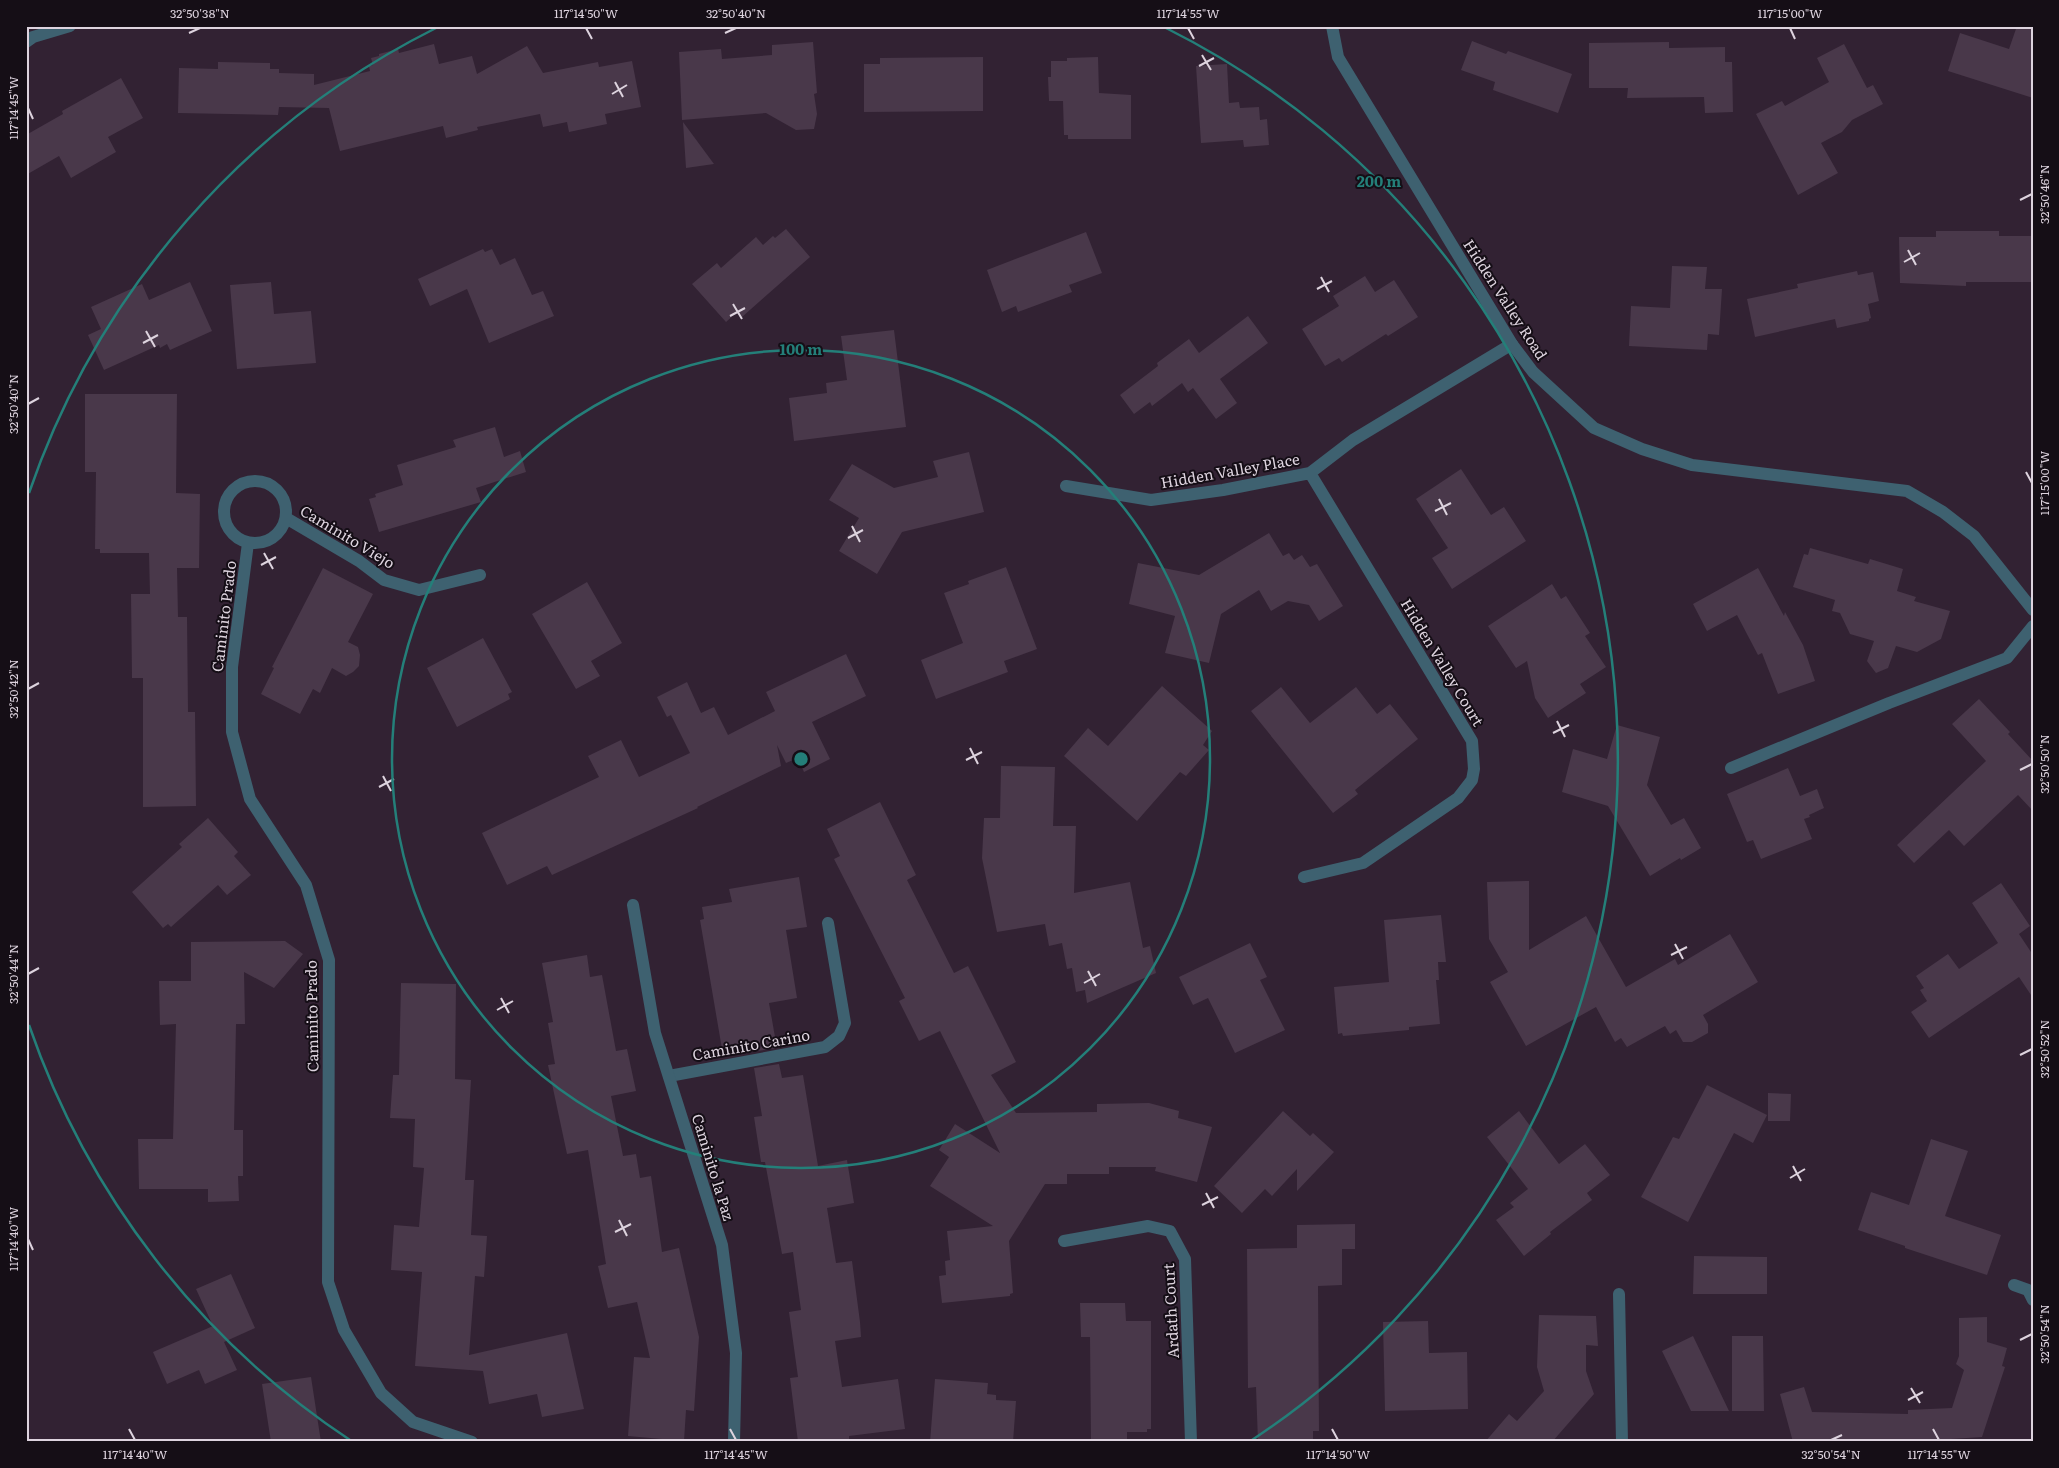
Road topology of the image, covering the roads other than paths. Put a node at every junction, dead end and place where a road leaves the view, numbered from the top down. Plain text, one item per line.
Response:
1 (70, 26) edge
2 (1332, 26) edge
3 (26, 42) edge
4 (1512, 344) junction
5 (1310, 473) junction
6 (1066, 486) dead end
7 (286, 518) junction
8 (248, 543) junction
9 (480, 575) dead end
10 (2033, 610) edge
11 (2033, 626) edge
12 (1731, 768) dead end
13 (1304, 877) dead end
14 (633, 905) dead end
15 (828, 922) dead end
16 (669, 1076) junction
17 (1064, 1241) dead end
18 (2014, 1285) dead end
19 (1619, 1294) dead end
20 (2033, 1300) edge
21 (472, 1442) edge
22 (734, 1442) edge
23 (1190, 1442) edge
24 (1622, 1442) edge

1 - 3 street
2 - 4 street, Hidden Valley Road
4 - 5 street, Hidden Valley Place
4 - 10 street, Hidden Valley Road
5 - 6 street, Hidden Valley Place
5 - 13 street, Hidden Valley Court
7 - 8 street, Caminito Prado
7 - 8 street, Caminito Prado
7 - 9 street, Caminito Viejo
8 - 21 street, Caminito Prado
11 - 12 street
14 - 16 street, Caminito la Paz
15 - 16 street, Caminito Carino
16 - 22 street, Caminito la Paz
17 - 23 street, Ardath Court
18 - 20 street
19 - 24 street

